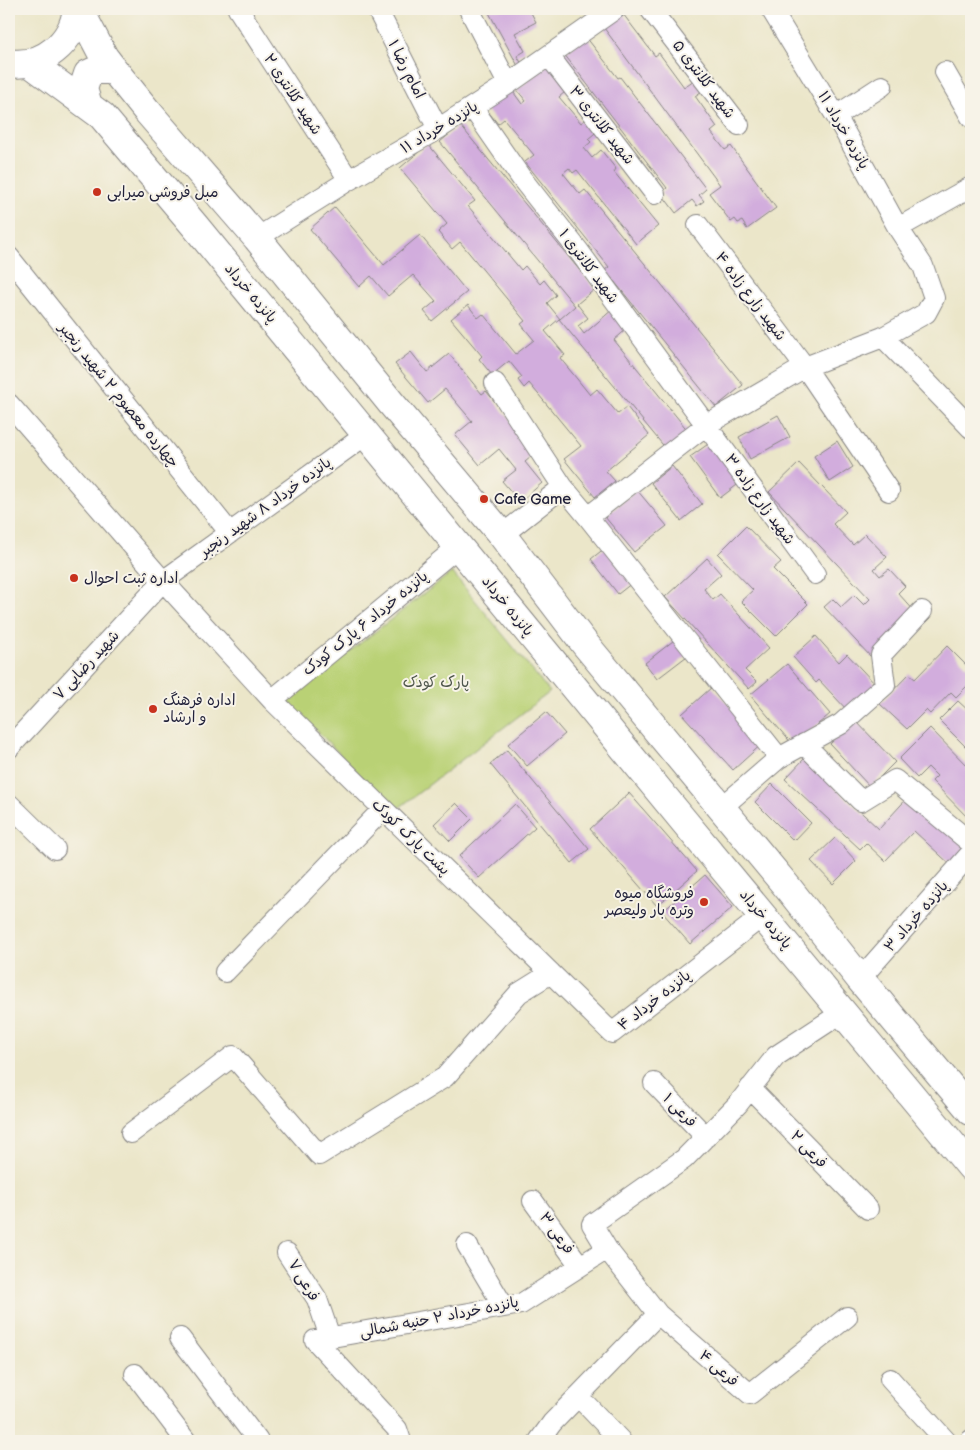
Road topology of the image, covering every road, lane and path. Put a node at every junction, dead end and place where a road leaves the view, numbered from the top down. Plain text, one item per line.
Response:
1 (78, 9) edge
2 (238, 9) edge
3 (377, 9) edge
4 (469, 9) edge
5 (616, 9) edge
6 (650, 9) edge
7 (771, 9) edge
8 (549, 56) junction
9 (19, 63) edge
10 (114, 70) junction
11 (944, 72) dead end
12 (508, 84) junction
13 (882, 86) dead end
14 (88, 105) junction
15 (472, 107) junction
16 (836, 116) junction
17 (971, 117) edge
18 (739, 125) dead end
19 (438, 130) junction
20 (349, 180) junction
21 (971, 187) edge
22 (655, 194) dead end
23 (698, 225) dead end
24 (898, 228) junction
25 (257, 238) junction
26 (9, 257) edge
27 (883, 337) junction
28 (805, 367) junction
29 (495, 383) dead end
30 (9, 404) edge
31 (706, 425) junction
32 (971, 428) edge
33 (367, 434) junction
34 (563, 487) junction
35 (889, 491) dead end
36 (588, 517) junction
37 (230, 533) junction
38 (502, 535) junction
39 (459, 546) junction
40 (815, 574) dead end
41 (163, 581) junction
42 (922, 611) dead end
43 (272, 700) junction
44 (804, 744) junction
45 (9, 748) edge
46 (779, 758) junction
47 (9, 804) edge
48 (721, 808) junction
49 (383, 809) junction
50 (971, 843) edge
51 (55, 849) dead end
52 (971, 853) edge
53 (764, 915) junction
54 (225, 972) dead end
55 (551, 973) junction
56 (860, 979) junction
57 (843, 1012) junction
58 (654, 1083) dead end
59 (750, 1088) junction
60 (971, 1111) edge
61 (131, 1133) dead end
62 (706, 1137) junction
63 (971, 1167) edge
64 (533, 1201) dead end
65 (868, 1209) dead end
66 (467, 1245) dead end
67 (607, 1249) junction
68 (287, 1253) dead end
69 (580, 1266) junction
70 (504, 1307) junction
71 (658, 1314) junction
72 (847, 1317) dead end
73 (180, 1338) dead end
74 (323, 1338) junction
75 (135, 1374) dead end
76 (890, 1379) dead end
77 (578, 1396) junction
78 (186, 1441) edge
79 (258, 1441) edge
80 (401, 1441) edge
81 (539, 1441) edge
82 (621, 1441) edge
83 (946, 1441) edge

1 - 9 main road
1 - 10 main road
2 - 20 street, شهید کلانتری ۲
3 - 19 street, امام رضا ۱
4 - 12 street
5 - 8 street, پانزده خرداد ۱۱
6 - 18 street, شهید کلانتری ۵
7 - 16 street, پانزده خرداد ۱۱
8 - 12 street, پانزده خرداد ۱۱
8 - 22 street, شهید کلانتری ۳
9 - 14 main road, پانزده خرداد
10 - 14 main road
10 - 25 main road
11 - 17 street
12 - 15 street, پانزده خرداد ۱۱
13 - 16 street
14 - 33 main road, پانزده خرداد
15 - 19 street, پانزده خرداد ۱۱
15 - 31 street, شهید کلانتری ۱
16 - 24 street, پانزده خرداد ۱۱
19 - 20 street, پانزده خرداد ۱۱
20 - 25 street, پانزده خرداد ۱۱
21 - 24 street
23 - 28 street, شهید زارع زاده ۴
24 - 27 street, پانزده خرداد ۱۱
25 - 38 main road
26 - 37 street, چهارده معصوم ۲ شهید رنجبر
27 - 28 street, پانزده خرداد ۱۱
27 - 32 street
28 - 31 street, پانزده خرداد ۱۱
28 - 35 street, شهید زارع زاده ۴
29 - 34 street
30 - 41 street, پشت پارک کودک
31 - 36 street, پانزده خرداد ۱۱
31 - 40 street, شهید زارع زاده ۳
33 - 37 street, پانزده خرداد ۸ شهید رنجبر
33 - 39 main road, پانزده خرداد
34 - 36 street
34 - 38 street
36 - 46 street
37 - 41 street, پانزده خرداد ۸ شهید رنجبر
38 - 48 main road
39 - 43 street, پانزده خرداد ۶ پارک کودک
39 - 53 main road, پانزده خرداد
41 - 43 street, پشت پارک کودک
41 - 45 street, شهید رضایی ۷
42 - 44 street
43 - 49 street, پشت پارک کودک
44 - 46 street
44 - 50 street
46 - 48 street
47 - 51 street
48 - 56 main road
49 - 54 street
49 - 55 street, پشت پارک کودک
52 - 56 street, پانزده خرداد ۳
53 - 55 street, پانزده خرداد ۴
53 - 57 main road, پانزده خرداد
55 - 61 street
56 - 60 main road
57 - 59 street
57 - 63 main road, پانزده خرداد
58 - 62 street, فرعی ۱
59 - 62 street
59 - 65 street, فرعی ۲
62 - 67 street
64 - 69 street, فرعی ۳
66 - 70 street
67 - 69 street, پانزده خرداد ۲ حنیه شمالی
67 - 71 street, فرعی ۴
68 - 74 street, فرعی ۷
69 - 70 street, پانزده خرداد ۲ حنیه شمالی
70 - 74 street, پانزده خرداد ۲ حنیه شمالی
71 - 72 street, فرعی ۴
71 - 77 street
73 - 79 street
74 - 80 street
75 - 78 street
76 - 83 street
77 - 81 street
77 - 82 street

